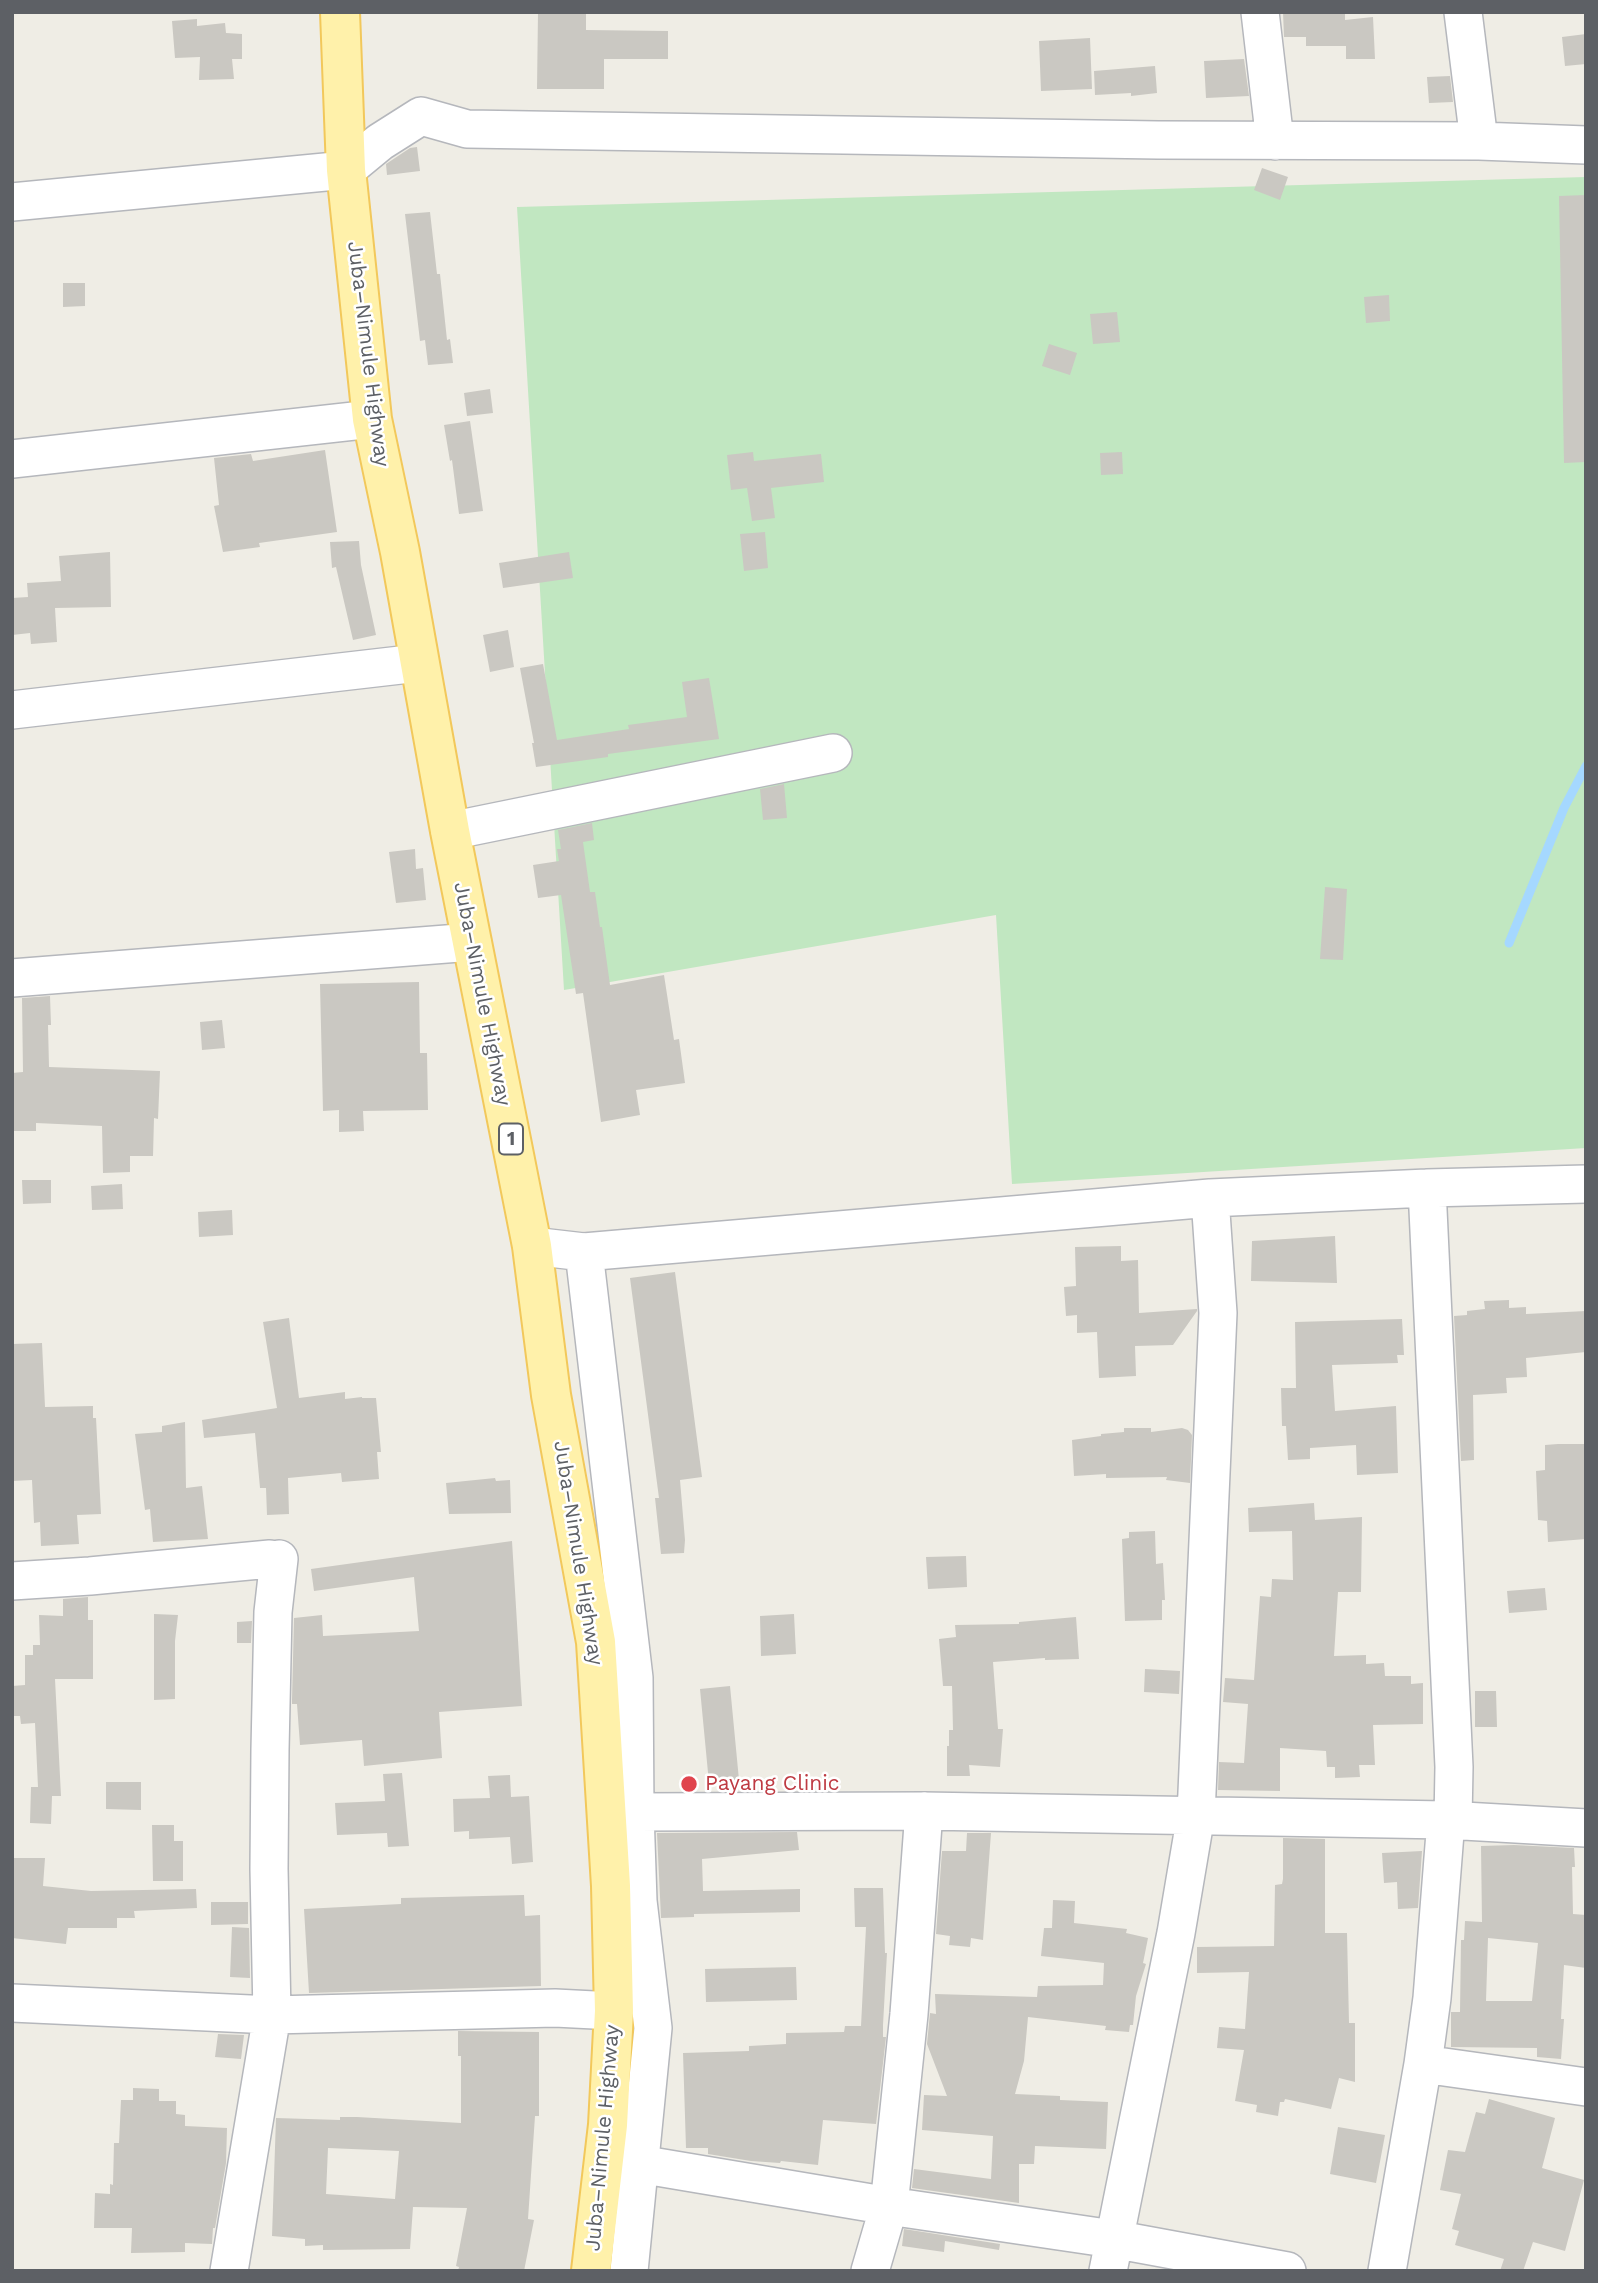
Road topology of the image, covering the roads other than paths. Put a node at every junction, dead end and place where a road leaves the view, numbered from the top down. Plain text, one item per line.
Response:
1 (340, 12) edge
2 (1260, 12) edge
3 (1463, 12) edge
4 (1275, 141) junction
5 (1479, 141) junction
6 (1586, 145) edge
7 (346, 170) junction
8 (12, 202) edge
9 (372, 419) junction
10 (12, 459) edge
11 (418, 663) junction
12 (12, 710) edge
13 (832, 754) dead end
14 (450, 831) junction
15 (472, 942) junction
16 (12, 978) edge
17 (1586, 1184) edge
18 (1427, 1188) junction
19 (1210, 1198) junction
20 (533, 1246) junction
21 (584, 1252) junction
22 (12, 1581) edge
23 (924, 1811) junction
24 (635, 1812) junction
25 (1196, 1815) junction
26 (1450, 1821) junction
27 (1586, 1828) edge
28 (12, 2003) edge
29 (614, 2011) junction
30 (272, 2015) junction
31 (1423, 2064) junction
32 (1586, 2087) edge
33 (639, 2164) junction
34 (889, 2206) junction
35 (1110, 2255) edge
36 (229, 2271) edge
37 (591, 2271) edge
38 (629, 2271) edge
39 (870, 2271) edge
40 (1287, 2271) edge
41 (1387, 2271) edge

1 - 7 main road, Juba–Nimule Highway / 1
2 - 4 street
3 - 5 street
4 - 5 street
4 - 7 street
5 - 6 street
7 - 8 street
7 - 9 main road, Juba–Nimule Highway / 1
9 - 10 street
9 - 11 main road, Juba–Nimule Highway / 1
11 - 12 street
11 - 14 main road, Juba–Nimule Highway / 1
13 - 14 street
14 - 15 main road, Juba–Nimule Highway / 1
15 - 16 street
15 - 20 main road, Juba–Nimule Highway / 1
17 - 18 street
18 - 19 street
18 - 26 street
19 - 21 street
19 - 25 street
20 - 21 street
20 - 29 main road, Juba–Nimule Highway / 1
21 - 24 street
22 - 30 street
23 - 24 street
23 - 25 street
23 - 34 street
24 - 33 street
25 - 26 street
25 - 35 street
26 - 27 street
26 - 31 street
28 - 30 street
29 - 30 street
29 - 37 main road, Juba–Nimule Highway / 1
30 - 36 street
31 - 32 street
31 - 41 street
33 - 34 street
33 - 38 street
34 - 35 street
34 - 39 street
35 - 40 street

